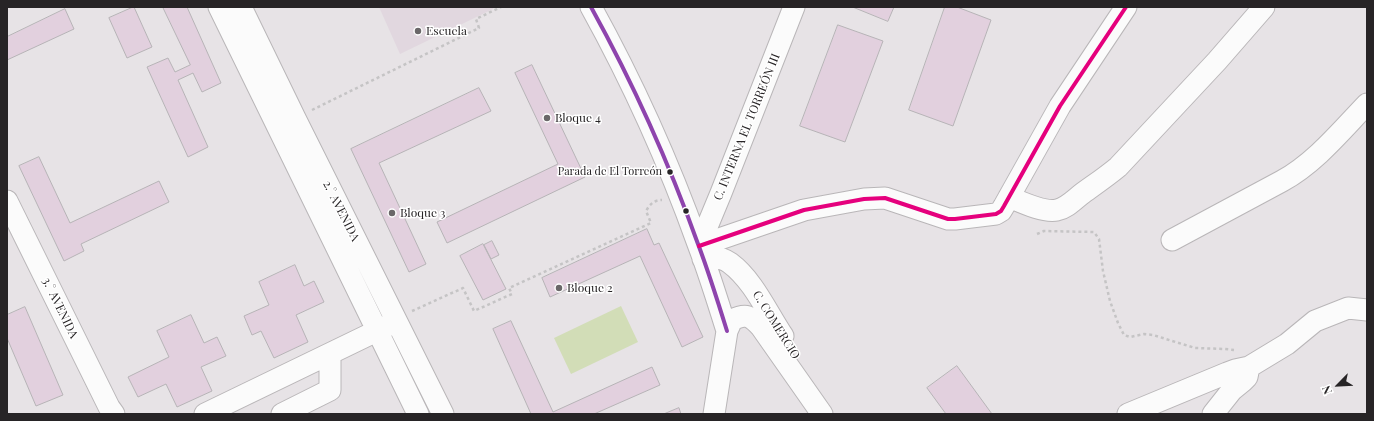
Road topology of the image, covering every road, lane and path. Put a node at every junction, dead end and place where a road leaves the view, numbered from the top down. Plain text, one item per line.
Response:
1 (219, 7) edge
2 (241, 7) edge
3 (501, 7) edge
4 (590, 7) edge
5 (794, 7) edge
6 (1126, 7) edge
7 (1264, 7) edge
8 (1367, 104) edge
9 (295, 118) junction
10 (1009, 197) junction
11 (7, 201) edge
12 (685, 209) junction
13 (1037, 234) dead end
14 (1172, 240) dead end
15 (701, 252) junction
16 (1367, 310) edge
17 (751, 317) junction
18 (396, 320) junction
19 (774, 322) junction
20 (377, 331) junction
21 (727, 331) junction
22 (330, 354) junction
23 (1251, 366) junction
24 (211, 413) edge
25 (114, 414) edge
26 (282, 414) edge
27 (418, 414) edge
28 (443, 414) edge
29 (714, 414) edge
30 (822, 414) edge
31 (832, 414) edge
32 (1128, 414) edge
33 (1213, 414) edge

1 - 20 street
2 - 9 street, 2.° AVENIDA
3 - 9 path
4 - 12 street
5 - 15 street, C. INTERNA EL TORREÓN III
6 - 10 street
7 - 10 street
8 - 14 street
9 - 18 street, 2.° AVENIDA
10 - 15 street
11 - 25 street, 3.° AVENIDA
12 - 15 street
12 - 18 path
13 - 23 path
15 - 19 street, C. COMERCIO
15 - 21 street
16 - 23 street
17 - 19 street
17 - 21 street
17 - 30 street
18 - 20 street
18 - 28 street, 2.° AVENIDA
19 - 31 street, C. COMERCIO
20 - 22 street
20 - 27 street
21 - 29 street
22 - 24 street
22 - 26 street
23 - 32 street
23 - 33 street

